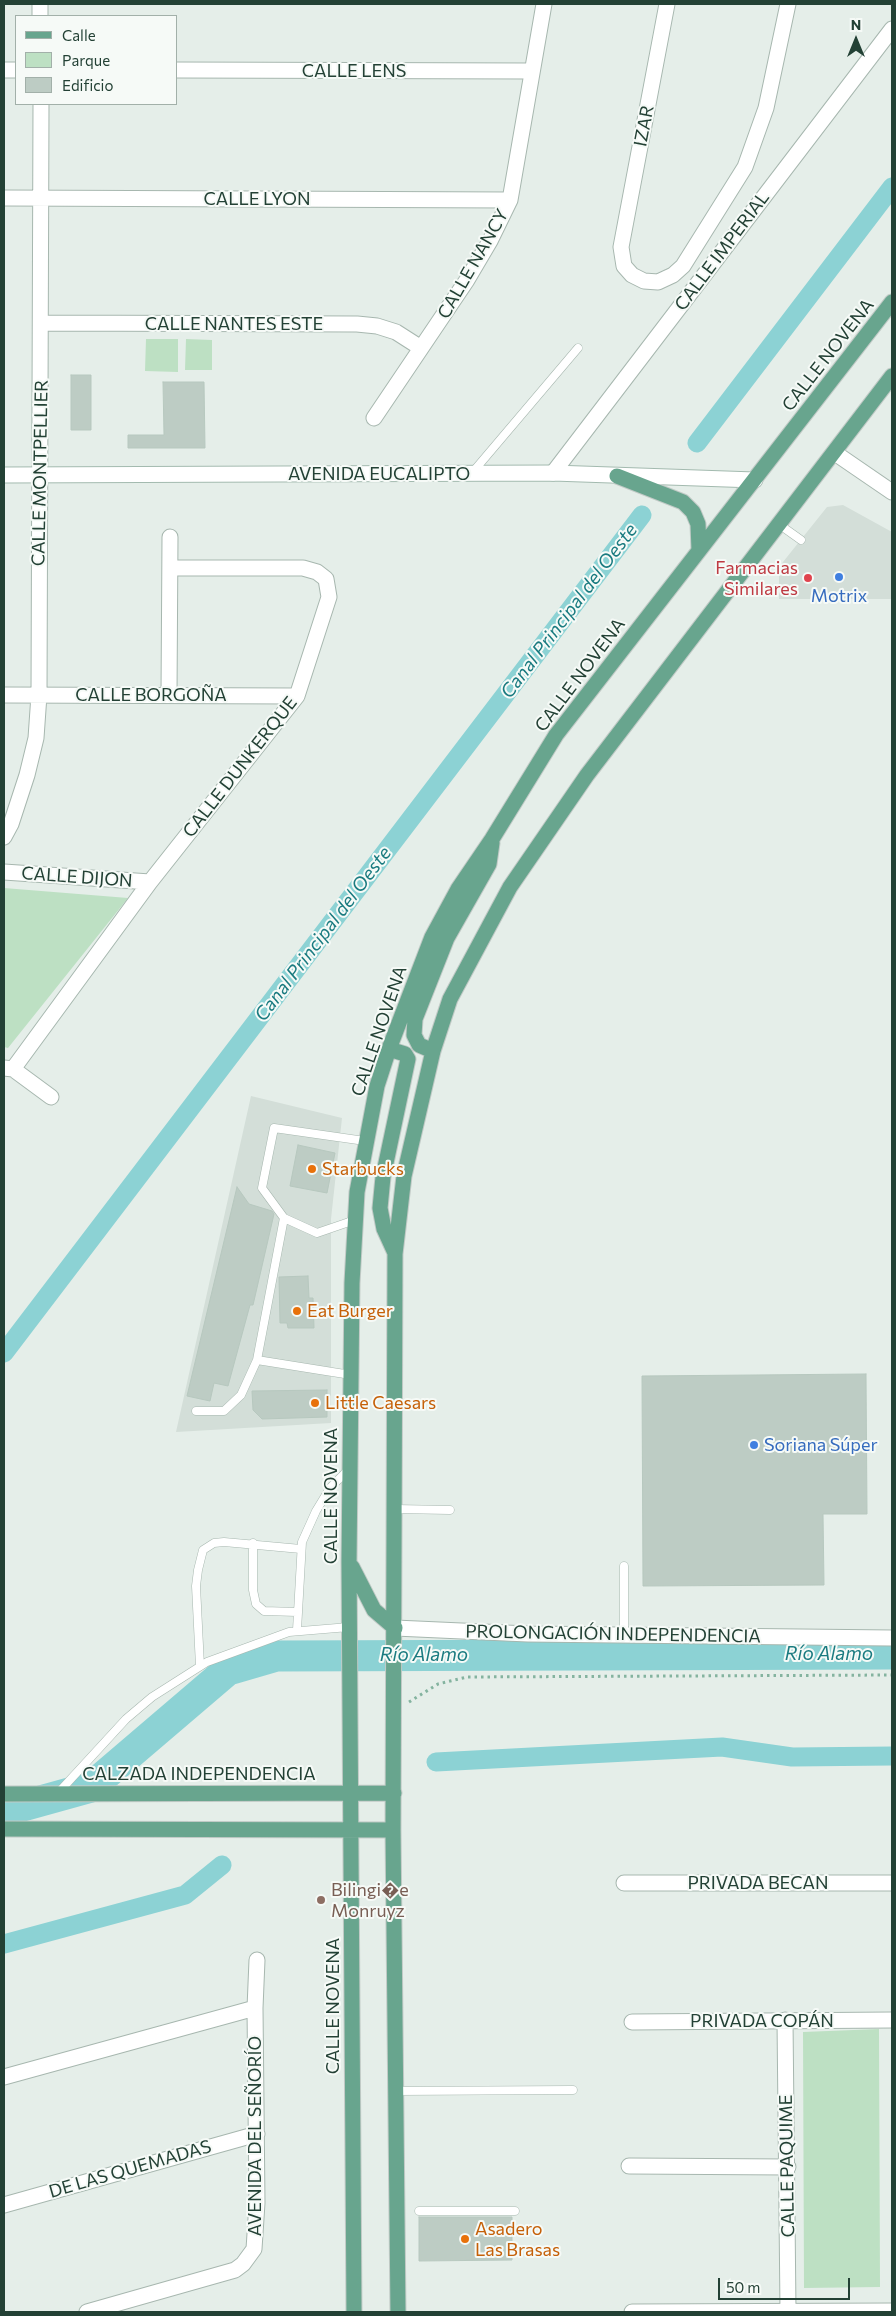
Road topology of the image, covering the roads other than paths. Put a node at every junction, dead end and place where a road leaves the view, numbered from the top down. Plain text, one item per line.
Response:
1 (544, 4) edge
2 (667, 4) edge
3 (788, 4) edge
4 (892, 29) edge
5 (178, 70) edge
6 (531, 71) junction
7 (41, 105) edge
8 (42, 197) junction
9 (4, 198) edge
10 (510, 200) junction
11 (892, 302) edge
12 (41, 324) junction
13 (421, 348) junction
14 (578, 348) dead end
15 (891, 379) edge
16 (374, 418) dead end
17 (835, 453) junction
18 (553, 473) junction
19 (471, 474) junction
20 (4, 475) edge
21 (40, 475) junction
22 (617, 476) junction
23 (755, 480) junction
24 (892, 492) edge
25 (780, 525) junction
26 (170, 538) dead end
27 (801, 540) dead end
28 (699, 550) junction
29 (170, 568) junction
30 (4, 695) edge
31 (39, 695) junction
32 (169, 695) junction
33 (297, 696) junction
34 (6, 828) edge
35 (492, 839) junction
36 (4, 872) edge
37 (150, 882) junction
38 (389, 1049) junction
39 (432, 1051) junction
40 (8, 1069) edge
41 (51, 1096) dead end
42 (365, 1141) junction
43 (284, 1218) junction
44 (355, 1220) junction
45 (396, 1254) junction
46 (258, 1360) junction
47 (351, 1375) junction
48 (196, 1411) dead end
49 (350, 1469) junction
50 (395, 1509) junction
51 (450, 1510) dead end
52 (254, 1543) junction
53 (301, 1549) junction
54 (349, 1561) junction
55 (624, 1566) dead end
56 (297, 1612) junction
57 (297, 1630) junction
58 (350, 1632) junction
59 (395, 1632) junction
60 (624, 1636) junction
61 (892, 1638) edge
62 (200, 1666) junction
63 (350, 1793) junction
64 (394, 1793) junction
65 (4, 1794) edge
66 (58, 1794) junction
67 (4, 1830) edge
68 (351, 1830) junction
69 (394, 1830) junction
70 (624, 1883) dead end
71 (892, 1883) edge
72 (257, 1960) dead end
73 (255, 2008) junction
74 (785, 2020) junction
75 (892, 2020) edge
76 (632, 2022) dead end
77 (4, 2077) edge
78 (573, 2090) dead end
79 (396, 2091) junction
80 (257, 2134) junction
81 (629, 2166) dead end
82 (788, 2167) junction
83 (4, 2204) edge
84 (419, 2211) dead end
85 (515, 2211) dead end
86 (788, 2311) edge
87 (892, 2311) edge
88 (87, 2312) edge
89 (354, 2312) edge
90 (398, 2312) edge
91 (632, 2312) edge

1 - 6 street, CALLE NANCY
2 - 3 street, IZAR
4 - 18 street, CALLE IMPERIAL
5 - 6 street, CALLE LENS
6 - 10 street, CALLE NANCY
7 - 8 street, CALLE MONTPELLIER
8 - 9 street, CALLE LYON
8 - 10 street, CALLE LYON
8 - 12 street, CALLE MONTPELLIER
10 - 13 street, CALLE NANCY
11 - 23 main road, CALLE NOVENA
12 - 13 street, CALLE NANTES ESTE
12 - 21 street, CALLE MONTPELLIER
13 - 16 street, CALLE NANCY
14 - 19 lane
15 - 17 main road
17 - 24 street
17 - 25 main road
18 - 19 street, AVENIDA EUCALIPTO
18 - 22 street, AVENIDA EUCALIPTO
19 - 21 street, AVENIDA EUCALIPTO
20 - 21 street, AVENIDA EUCALIPTO
21 - 31 street, CALLE MONTPELLIER
22 - 23 street, AVENIDA EUCALIPTO
22 - 28 main road
23 - 28 main road, CALLE NOVENA
25 - 27 lane
25 - 39 main road
26 - 29 street
28 - 35 main road, CALLE NOVENA
29 - 32 street
29 - 33 street, CALLE DUNKERQUE
30 - 31 street, CALLE BORGOÑA
31 - 32 street, CALLE BORGOÑA
31 - 34 street, CALLE MONTPELLIER
32 - 33 street, CALLE BORGOÑA
33 - 37 street, CALLE DUNKERQUE
35 - 38 main road, CALLE NOVENA
35 - 39 main road
36 - 37 street, CALLE DIJON
37 - 40 street, CALLE DUNKERQUE
38 - 42 main road, CALLE NOVENA
38 - 45 main road
39 - 45 main road
40 - 41 street
42 - 43 lane
42 - 44 main road, CALLE NOVENA
43 - 44 lane
43 - 46 lane
44 - 47 main road, CALLE NOVENA
45 - 50 main road
46 - 47 lane
46 - 48 lane
47 - 49 main road, CALLE NOVENA
49 - 53 lane
49 - 54 main road, CALLE NOVENA
50 - 51 lane
50 - 59 main road
52 - 53 lane
52 - 56 lane
52 - 62 lane
53 - 56 lane
54 - 58 main road, CALLE NOVENA
54 - 59 main road
55 - 60 lane
56 - 57 lane
57 - 58 lane
57 - 62 lane
58 - 63 main road, CALLE NOVENA
59 - 60 street, PROLONGACIÓN INDEPENDENCIA
59 - 64 main road
60 - 61 street, PROLONGACIÓN INDEPENDENCIA
62 - 66 lane
63 - 64 main road, CALZADA INDEPENDENCIA
63 - 66 main road, CALZADA INDEPENDENCIA
63 - 68 main road, CALLE NOVENA
64 - 69 main road
65 - 66 main road, CALZADA INDEPENDENCIA
67 - 68 main road
68 - 69 main road
68 - 89 main road, CALLE NOVENA
69 - 79 main road
70 - 71 street, PRIVADA BECAN
72 - 73 street, AVENIDA DEL SEÑORÍO
73 - 77 street
73 - 80 street, AVENIDA DEL SEÑORÍO
74 - 75 street, PRIVADA COPÁN
74 - 76 street, PRIVADA COPÁN
74 - 82 street, CALLE PAQUIME
78 - 79 lane
79 - 90 main road
80 - 83 street, DE LAS QUEMADAS
80 - 88 street, AVENIDA DEL SEÑORÍO
81 - 82 street
82 - 86 street, CALLE PAQUIME
84 - 85 lane
86 - 87 street
86 - 91 street

